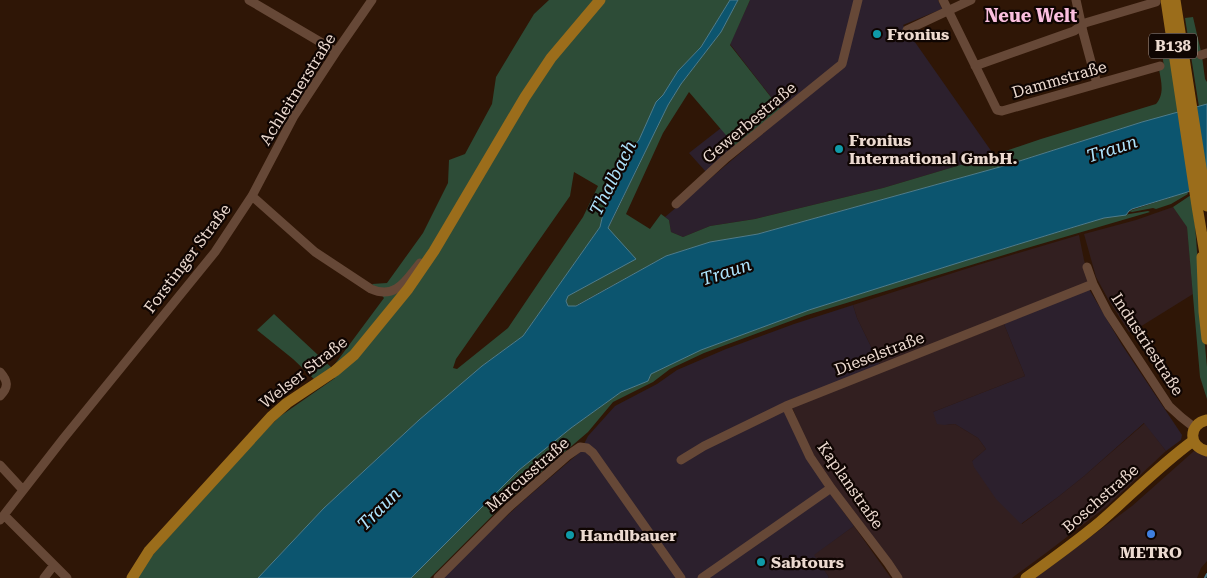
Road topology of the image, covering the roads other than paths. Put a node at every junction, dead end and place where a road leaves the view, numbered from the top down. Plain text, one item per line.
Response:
1 (249, 0) edge
2 (372, 0) edge
3 (600, 0) edge
4 (858, 0) edge
5 (943, 0) edge
6 (971, 0) edge
7 (1076, 0) edge
8 (1175, 0) edge
9 (1161, 1) edge
10 (948, 10) junction
11 (1082, 26) junction
12 (906, 30) dead end
13 (336, 52) junction
14 (975, 66) junction
15 (1160, 66) dead end
16 (1097, 84) junction
17 (1184, 91) junction
18 (252, 196) junction
19 (676, 204) dead end
20 (1204, 206) edge
21 (1201, 226) junction
22 (434, 251) junction
23 (1207, 266) edge
24 (1087, 268) dead end
25 (1093, 284) junction
26 (1207, 339) edge
27 (0, 372) edge
28 (0, 396) edge
29 (786, 406) junction
30 (1207, 420) edge
31 (1195, 428) junction
32 (1193, 441) junction
33 (1207, 451) edge
34 (681, 460) dead end
35 (0, 466) edge
36 (831, 488) junction
37 (23, 490) junction
38 (2, 518) edge
39 (54, 565) junction
40 (44, 578) edge
41 (67, 578) edge
42 (132, 578) edge
43 (438, 578) edge
44 (681, 578) edge
45 (702, 578) edge
46 (898, 578) edge
47 (1026, 578) edge

1 - 13 street
2 - 13 street, Achleitnerstraße
3 - 22 main road, Welser Straße
4 - 19 street, Gewerbestraße
5 - 10 street, Dammstraße
6 - 10 street
7 - 11 street
8 - 17 main road, B138
9 - 11 street
9 - 17 main road, B138
10 - 12 street
10 - 14 street, Dammstraße
11 - 14 street
11 - 16 street
13 - 18 street, Achleitnerstraße
14 - 16 street, Dammstraße
15 - 16 street, Dammstraße
17 - 20 main road, B138
18 - 22 street, Forstinger Straße
18 - 37 street, Forstinger Straße
20 - 21 main road, B138
21 - 23 main road, B138
21 - 26 main road
22 - 42 main road, Welser Straße
24 - 25 street, Industriestraße
25 - 29 street, Dieselstraße
25 - 31 street, Industriestraße
27 - 28 street
29 - 34 street, Dieselstraße
29 - 36 street, Kaplanstraße
30 - 31 main road
31 - 32 main road
32 - 33 main road
32 - 47 main road, Boschstraße
35 - 37 street
36 - 45 street
36 - 46 street, Kaplanstraße
37 - 38 street, Forstinger Straße
38 - 39 street
39 - 40 street
39 - 41 street
43 - 44 street, Marcusstraße

